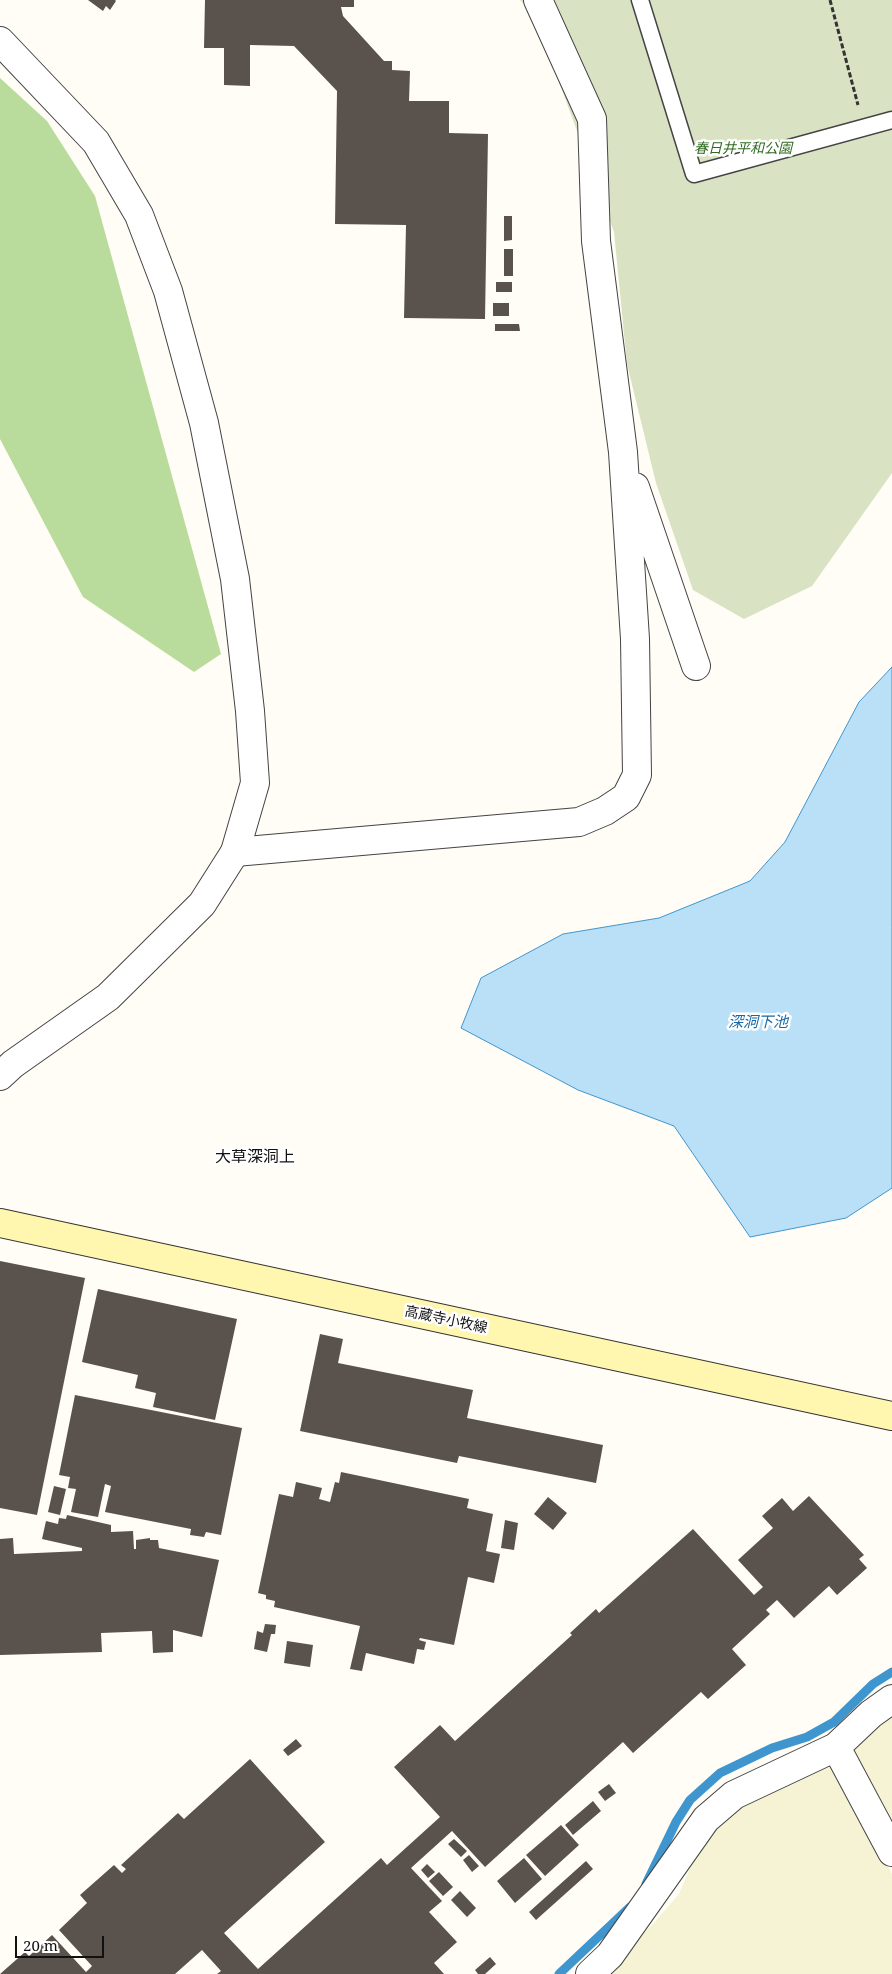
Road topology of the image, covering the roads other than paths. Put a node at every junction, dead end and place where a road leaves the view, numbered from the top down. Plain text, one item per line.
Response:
1 (538, 0) edge
2 (640, 0) edge
3 (0, 41) edge
4 (892, 120) edge
5 (623, 452) junction
6 (696, 666) dead end
7 (235, 852) junction
8 (0, 1076) edge
9 (0, 1223) edge
10 (892, 1416) edge
11 (892, 1699) edge
12 (836, 1747) junction
13 (892, 1852) edge
14 (590, 1974) edge

1 - 5 street
2 - 4 lane
3 - 7 street
5 - 6 street
5 - 7 street
7 - 8 street
9 - 10 main road, 高蔵寺小牧線
11 - 12 street
12 - 13 street
12 - 14 street

